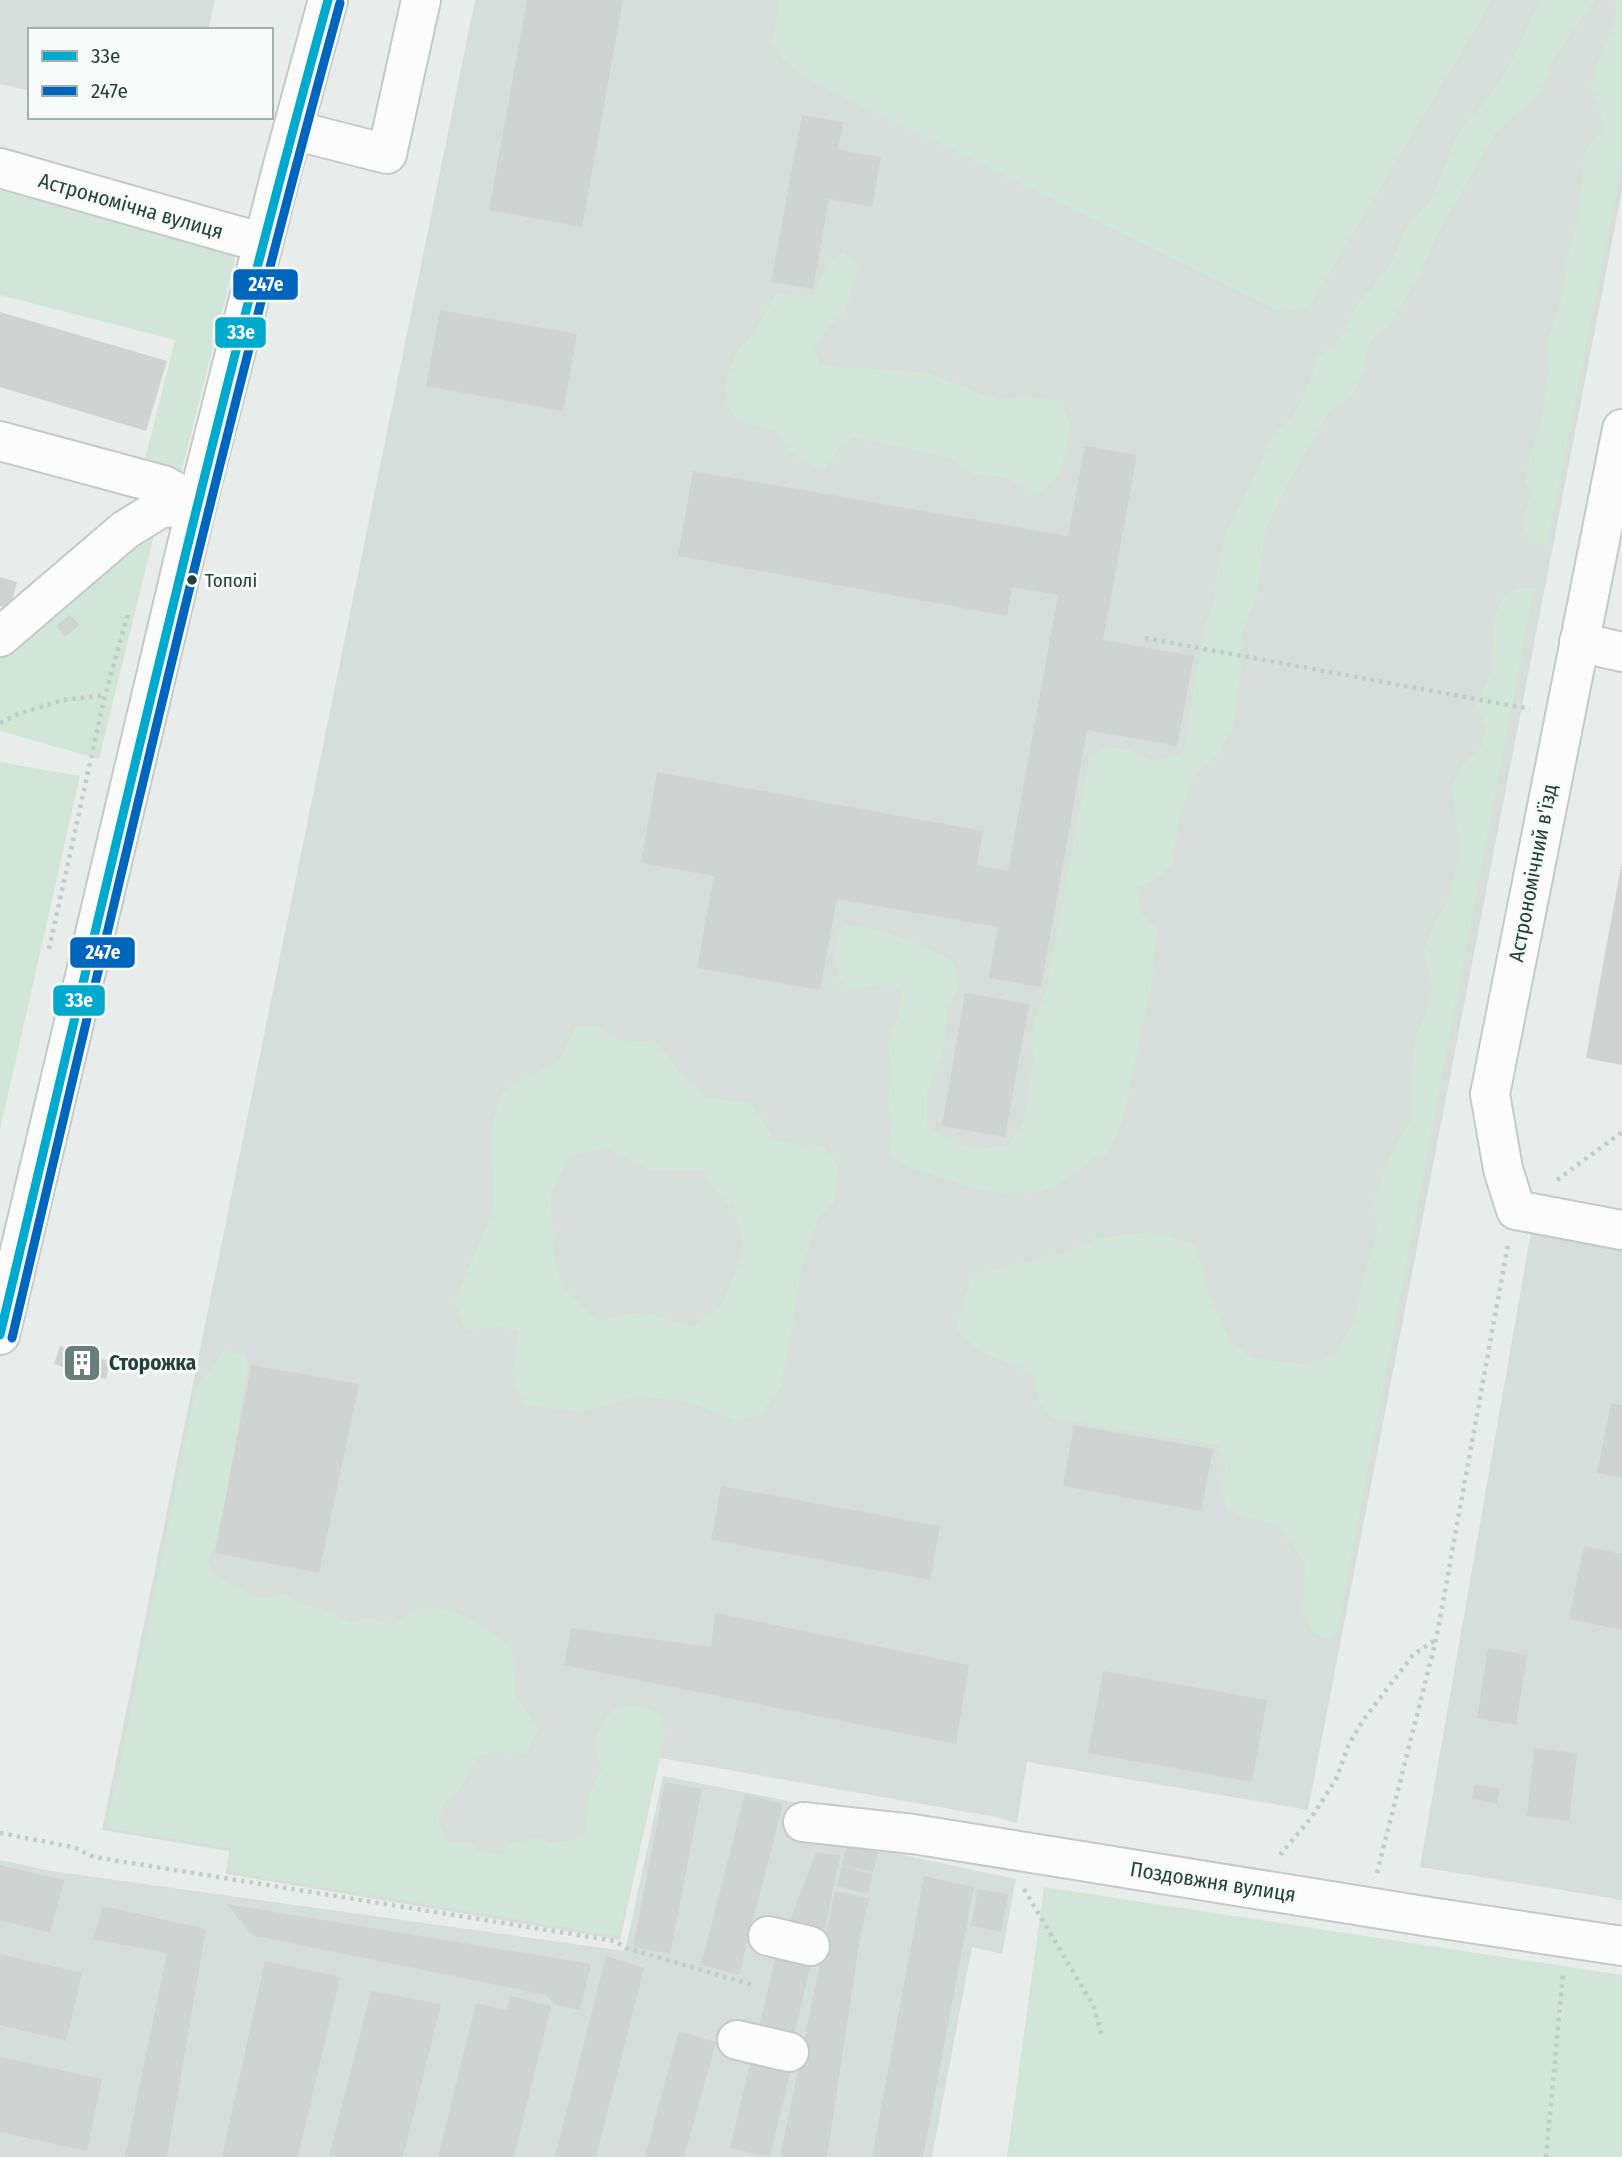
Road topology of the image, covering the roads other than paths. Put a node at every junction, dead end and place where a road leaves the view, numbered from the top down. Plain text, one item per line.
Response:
1 (328, 0) edge
2 (421, 0) edge
3 (293, 130) junction
4 (0, 168) edge
5 (263, 243) junction
6 (1622, 429) edge
7 (0, 441) edge
8 (197, 503) junction
9 (0, 637) edge
10 (1579, 642) junction
11 (1622, 652) edge
12 (1622, 1230) edge
13 (0, 1335) edge
14 (803, 1822) dead end
15 (768, 1936) dead end
16 (810, 1945) dead end
17 (1622, 1946) edge
18 (737, 2040) dead end
19 (789, 2052) dead end

1 - 3 street
2 - 3 street
3 - 5 street
4 - 5 street, Астрономічна вулиця
5 - 8 street
6 - 10 street, Астрономічний в'їзд
7 - 8 street
8 - 9 street
8 - 13 street
10 - 11 street
10 - 12 street, Астрономічний в'їзд
14 - 17 street, Поздовжня вулиця
15 - 16 street
18 - 19 street

